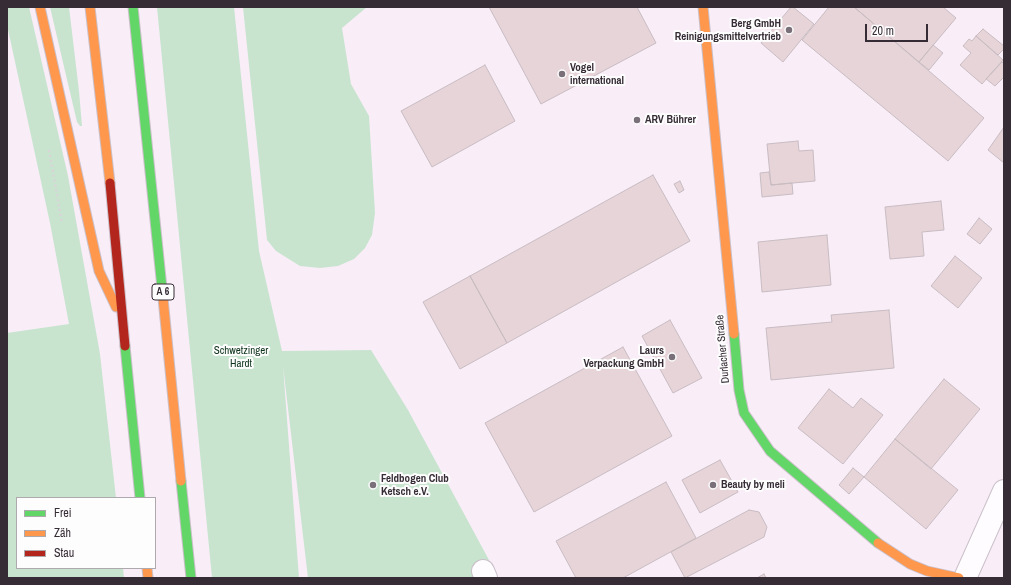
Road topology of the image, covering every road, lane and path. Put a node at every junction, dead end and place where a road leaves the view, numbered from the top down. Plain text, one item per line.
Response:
1 (40, 7) edge
2 (90, 7) edge
3 (133, 7) edge
4 (703, 7) edge
5 (122, 321) junction
6 (1004, 491) edge
7 (140, 497) edge
8 (191, 578) edge
9 (959, 578) edge
10 (965, 578) edge

1 - 5 main road
2 - 5 main road
3 - 8 main road, A 6
4 - 9 main road, Durlacher Straße
5 - 7 main road
6 - 10 street

